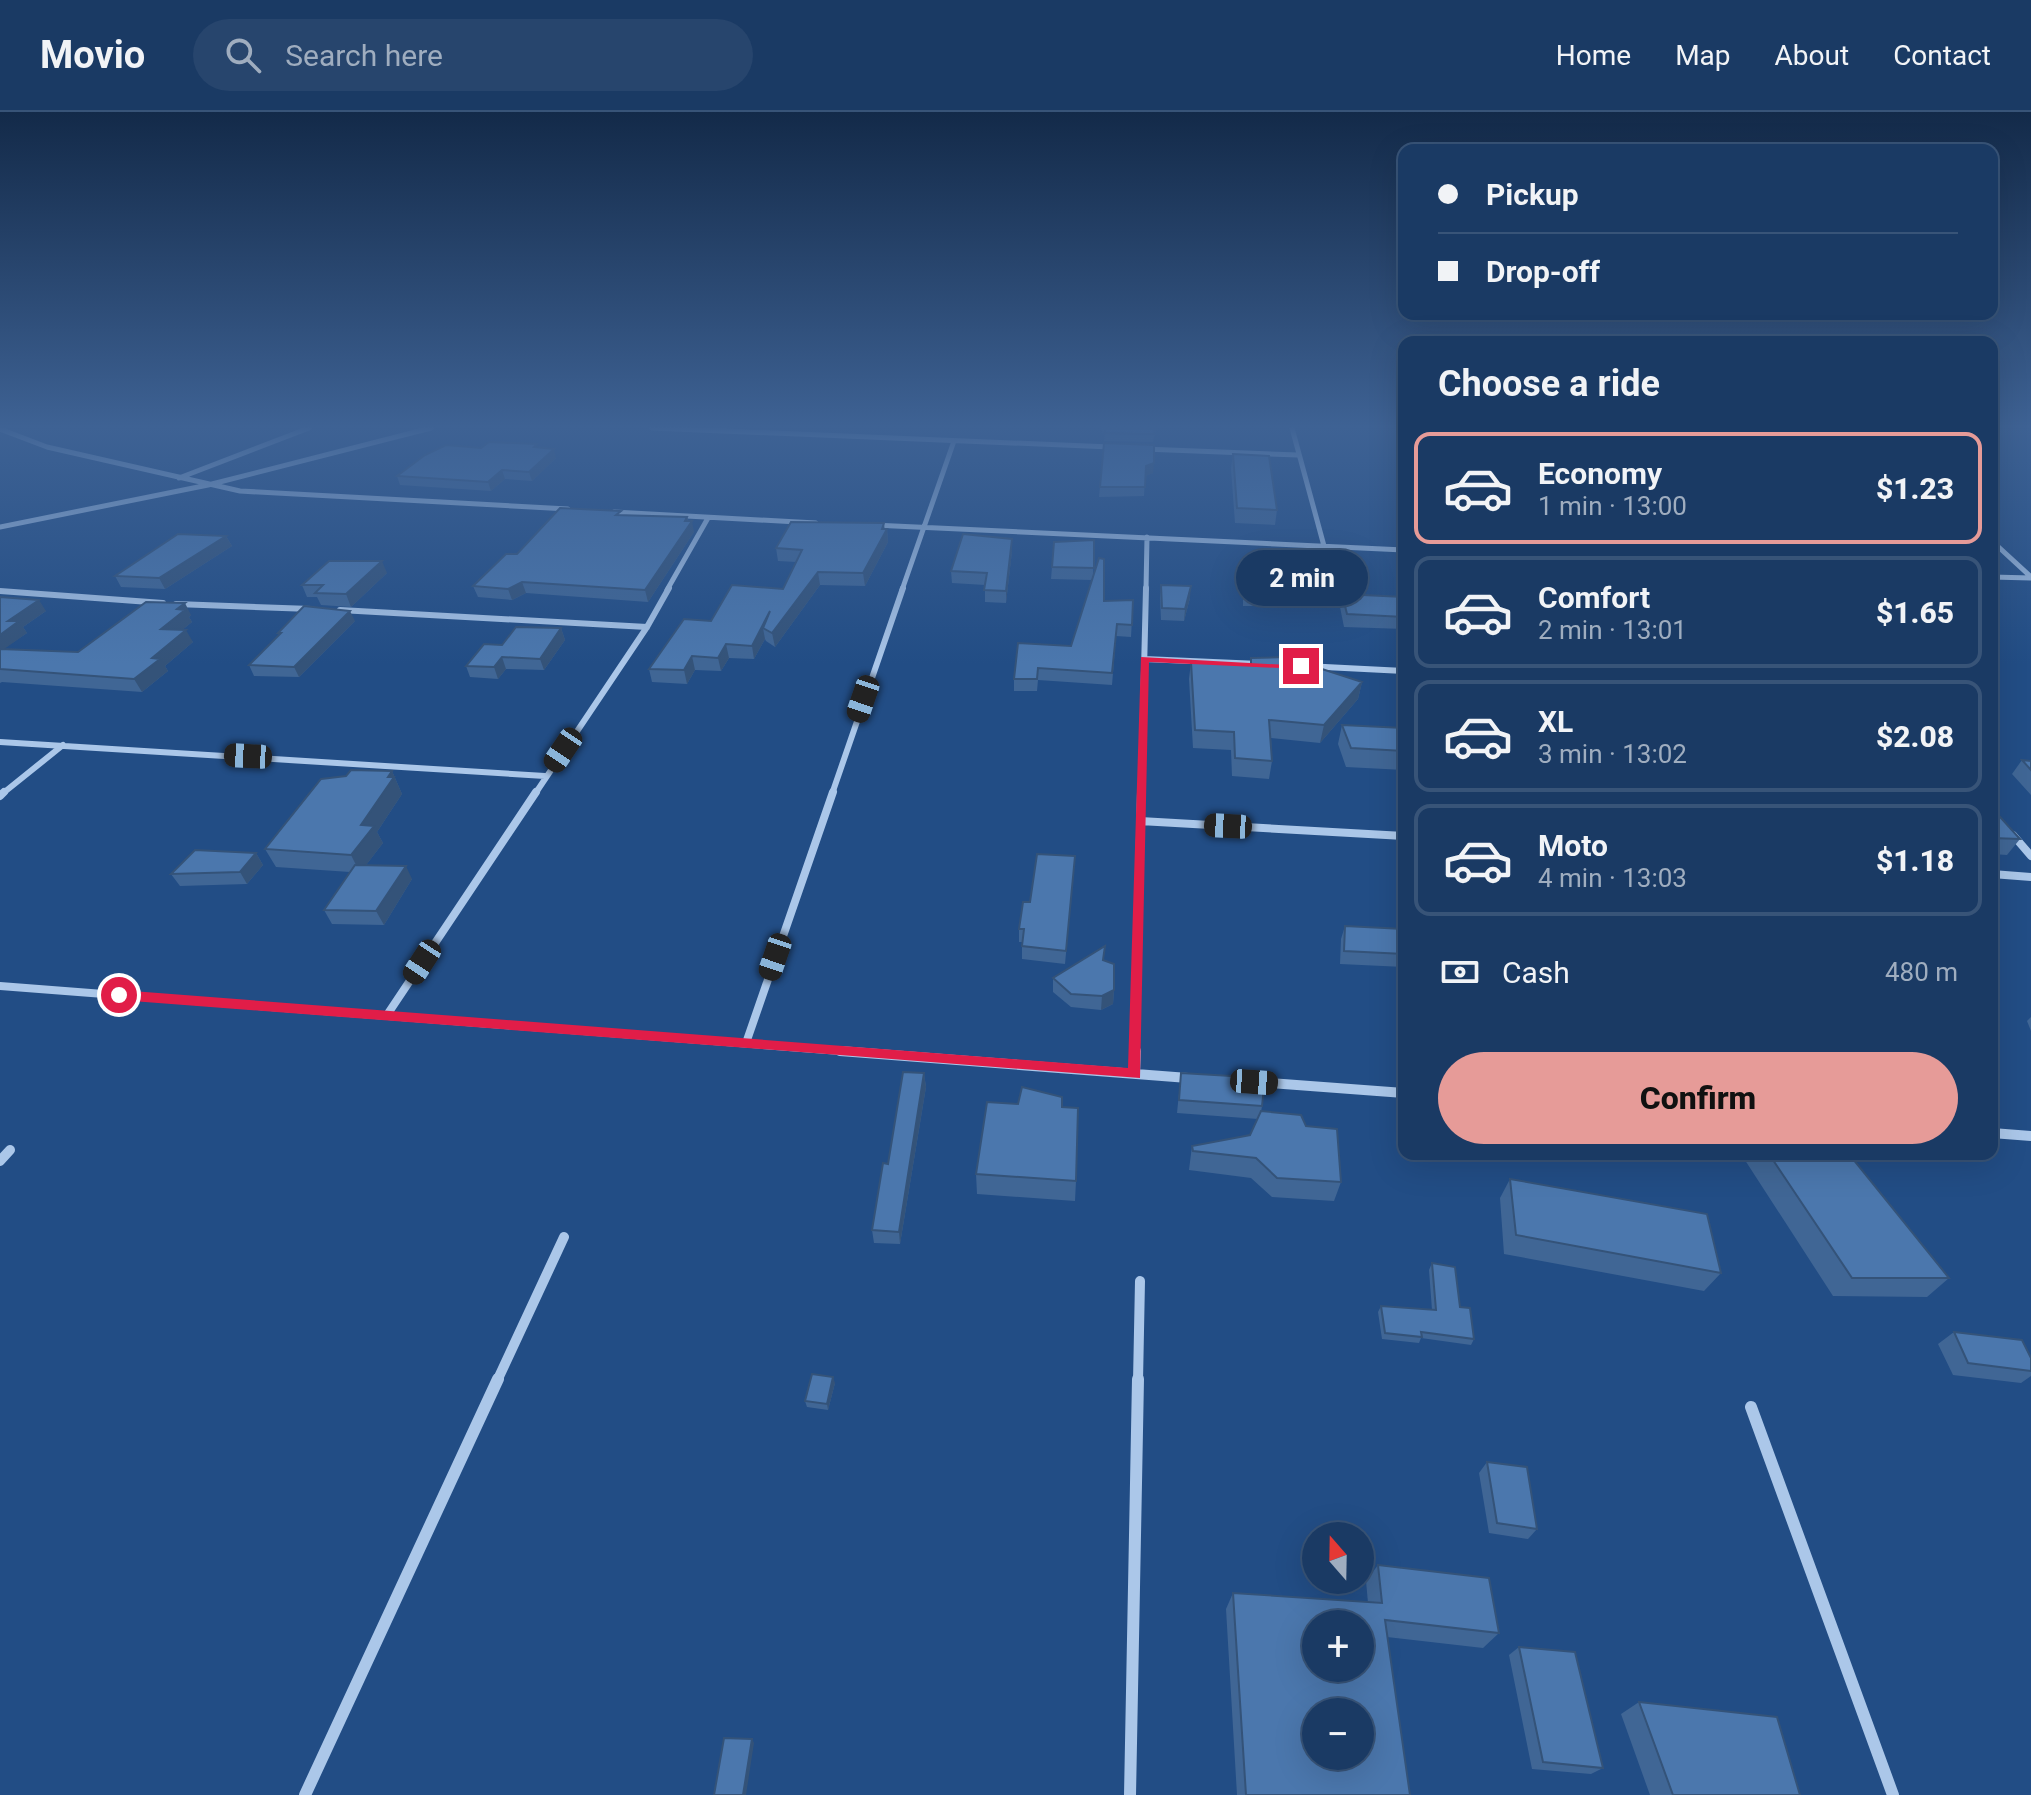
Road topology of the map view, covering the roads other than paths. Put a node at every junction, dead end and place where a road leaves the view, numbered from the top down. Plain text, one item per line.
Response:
1 (101, 507) edge
2 (507, 507) edge
3 (930, 507) edge
4 (1313, 507) edge
5 (575, 510) edge
6 (605, 512) edge
7 (708, 518) junction
8 (831, 523) edge
9 (861, 524) edge
10 (0, 527) edge
11 (922, 527) junction
12 (1147, 537) junction
13 (1324, 546) junction
14 (1998, 547) edge
15 (1398, 550) edge
16 (1998, 577) edge
17 (2031, 578) edge
18 (0, 591) edge
19 (319, 609) edge
20 (335, 610) edge
21 (647, 627) junction
22 (1144, 659) junction
23 (1269, 665) edge
24 (1301, 666) edge
25 (1398, 671) edge
26 (0, 742) edge
27 (63, 745) junction
28 (545, 776) junction
29 (0, 796) edge
30 (1140, 821) junction
31 (2002, 822) edge
32 (1398, 836) edge
33 (2031, 856) edge
34 (1998, 874) edge
35 (2031, 877) edge
36 (0, 986) edge
37 (387, 1015) junction
38 (746, 1043) junction
39 (1135, 1074) junction
40 (1198, 1078) edge
41 (1246, 1082) edge
42 (1398, 1093) edge
43 (1998, 1133) edge
44 (2031, 1136) edge
45 (10, 1150) dead end
46 (0, 1161) edge
47 (564, 1237) dead end
48 (1140, 1281) dead end
49 (1751, 1407) dead end
50 (305, 1795) edge
51 (1130, 1795) edge
52 (1893, 1795) edge

1 - 10 street
2 - 5 street
3 - 11 street
4 - 13 street
6 - 7 street
7 - 8 street
7 - 21 street
9 - 11 street
11 - 12 street
11 - 38 street
12 - 13 street
12 - 22 street
13 - 15 street
14 - 17 street
16 - 17 street
18 - 19 street
20 - 21 street
21 - 28 street
22 - 23 street
22 - 30 street
24 - 25 street
26 - 27 street
27 - 28 street
27 - 29 street
28 - 37 street
30 - 32 street
30 - 39 street
31 - 33 street
34 - 35 street
36 - 37 street
37 - 38 street
38 - 39 street
39 - 40 street
41 - 42 street
43 - 44 street
45 - 46 street
47 - 50 street
48 - 51 street
49 - 52 street

